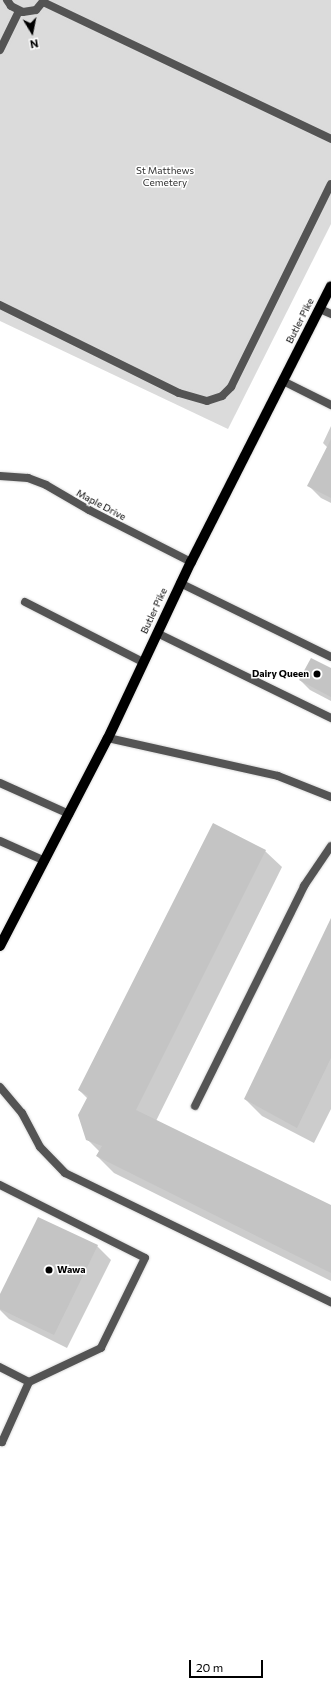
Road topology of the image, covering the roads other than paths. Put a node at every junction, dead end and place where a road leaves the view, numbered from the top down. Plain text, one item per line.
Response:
1 (7, 0) edge
2 (44, 1) edge
3 (19, 11) junction
4 (0, 50) edge
5 (331, 139) edge
6 (331, 184) edge
7 (331, 286) edge
8 (0, 305) edge
9 (320, 309) junction
10 (331, 314) edge
11 (283, 381) junction
12 (331, 405) edge
13 (0, 476) edge
14 (191, 562) junction
15 (180, 583) junction
16 (25, 602) dead end
17 (157, 633) junction
18 (331, 656) edge
19 (143, 662) junction
20 (331, 718) edge
21 (108, 738) junction
22 (0, 783) edge
23 (331, 797) edge
24 (69, 814) junction
25 (0, 841) edge
26 (331, 846) edge
27 (44, 861) junction
28 (0, 946) edge
29 (0, 1087) edge
30 (195, 1106) dead end
31 (0, 1186) edge
32 (331, 1302) edge
33 (0, 1367) edge
34 (29, 1382) junction
35 (0, 1442) edge

1 - 3 street
2 - 3 street
2 - 5 street
3 - 4 street
6 - 8 street
7 - 9 main road, Butler Pike
9 - 10 street
9 - 11 main road, Butler Pike
11 - 12 street
11 - 14 main road, Butler Pike
13 - 14 street, Maple Drive
14 - 15 main road, Butler Pike
15 - 17 main road, Butler Pike
15 - 18 street
16 - 19 street
17 - 19 main road, Butler Pike
17 - 20 street
19 - 21 main road, Butler Pike
21 - 23 street
21 - 24 main road, Butler Pike
22 - 24 street
24 - 27 main road, Butler Pike
25 - 27 street
26 - 30 street
27 - 28 main road, Butler Pike
29 - 32 street
31 - 34 street
33 - 34 street
34 - 35 street

